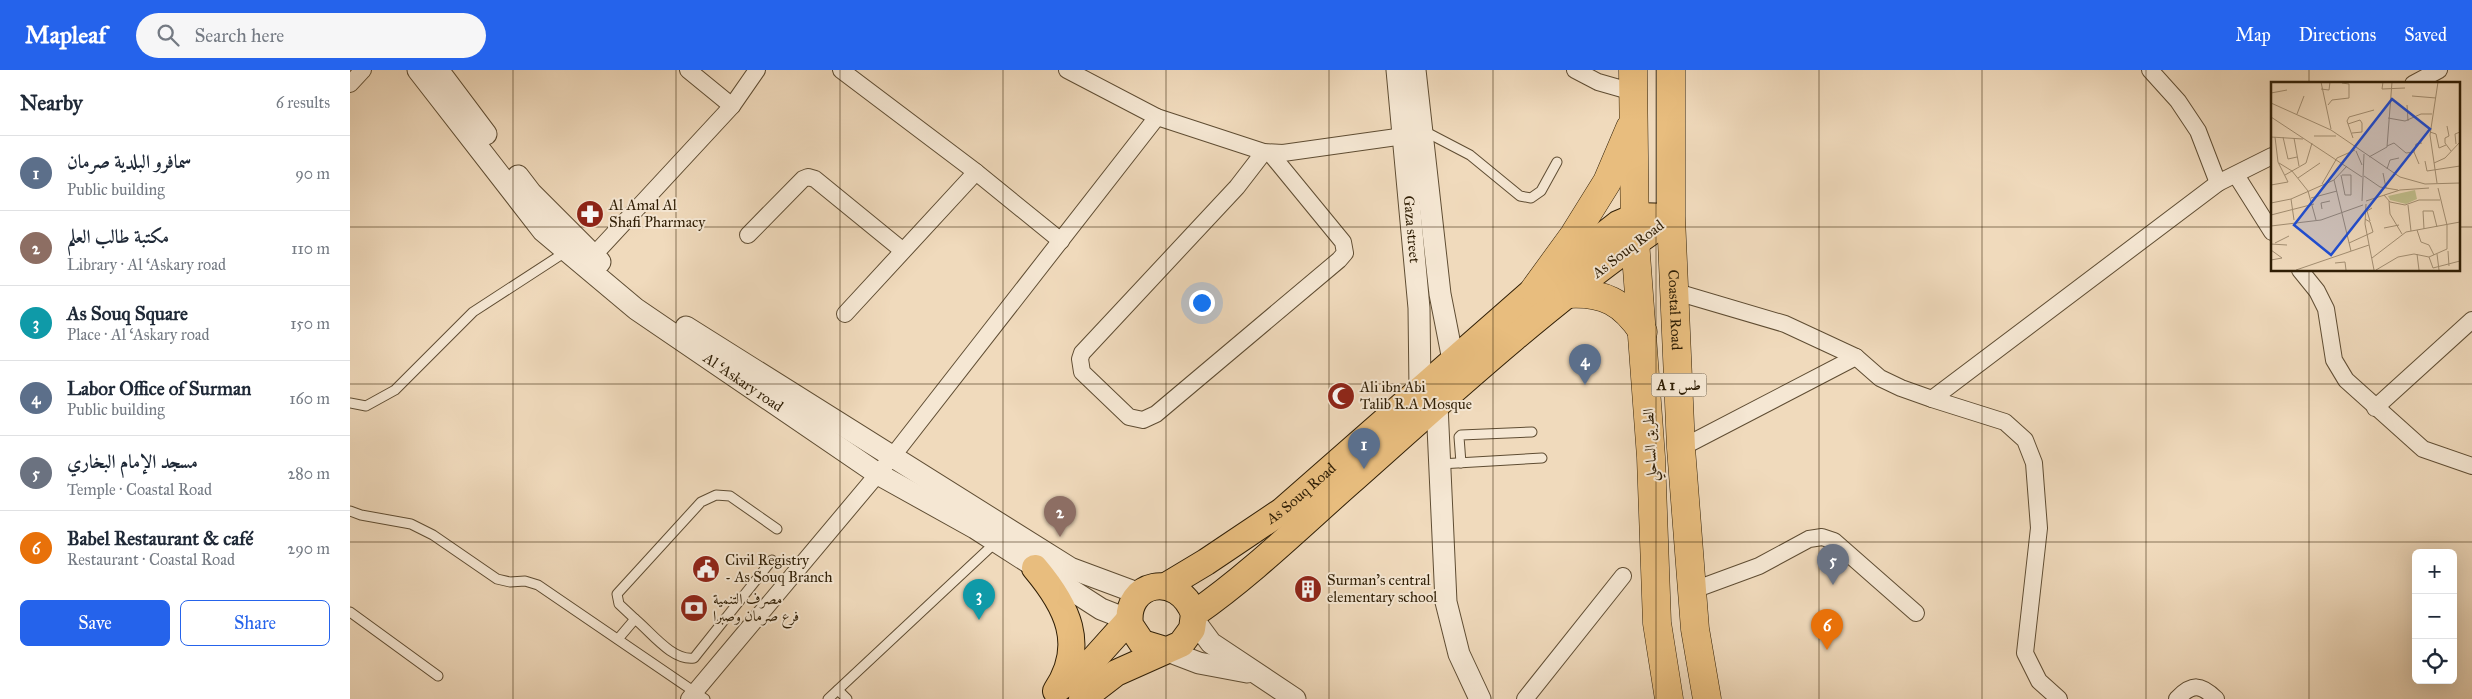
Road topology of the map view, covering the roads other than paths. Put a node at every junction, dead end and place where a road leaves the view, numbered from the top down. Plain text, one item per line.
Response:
1 (363, 70) edge
2 (418, 70) edge
3 (438, 70) edge
4 (688, 70) edge
5 (757, 70) edge
6 (841, 70) edge
7 (1067, 70) edge
8 (1397, 70) edge
9 (1415, 70) edge
10 (1575, 70) edge
11 (1671, 70) edge
12 (2150, 70) edge
13 (2439, 70) edge
14 (1633, 81) edge
15 (2417, 82) edge
16 (350, 84) edge
17 (732, 106) junction
18 (1157, 117) junction
19 (1633, 119) junction
20 (1413, 133) junction
21 (1267, 152) junction
22 (2271, 157) edge
23 (1557, 162) dead end
24 (976, 172) junction
25 (2236, 175) junction
26 (2218, 183) junction
27 (1671, 217) junction
28 (1636, 229) junction
29 (2271, 230) edge
30 (748, 235) dead end
31 (1061, 241) junction
32 (902, 250) junction
33 (567, 251) junction
34 (593, 256) junction
35 (2301, 271) edge
36 (1534, 290) junction
37 (1673, 291) junction
38 (1568, 294) junction
39 (845, 314) dead end
40 (2472, 320) edge
41 (1643, 332) junction
42 (1856, 357) junction
43 (1458, 370) junction
44 (1428, 397) junction
45 (1932, 399) junction
46 (350, 402) edge
47 (2375, 408) junction
48 (1532, 432) dead end
49 (1681, 448) junction
50 (892, 457) junction
51 (1542, 458) dead end
52 (1461, 463) junction
53 (1439, 464) junction
54 (2472, 466) edge
55 (878, 474) junction
56 (350, 510) edge
57 (777, 529) dead end
58 (996, 541) junction
59 (772, 560) dead end
60 (1035, 568) junction
61 (1623, 576) dead end
62 (1166, 586) junction
63 (1692, 591) junction
64 (1140, 594) junction
65 (350, 612) edge
66 (1916, 613) dead end
67 (1194, 617) junction
68 (635, 619) junction
69 (1129, 620) junction
70 (618, 639) junction
71 (1165, 650) junction
72 (1252, 672) junction
73 (438, 676) dead end
74 (838, 690) junction
75 (1052, 695) edge
76 (696, 696) edge
77 (828, 699) edge
78 (846, 699) edge
79 (1082, 699) edge
80 (1295, 699) edge
81 (1480, 699) edge
82 (1525, 699) edge
83 (1669, 699) edge
84 (1707, 699) edge
85 (2059, 699) edge
86 (2177, 699) edge
87 (2216, 699) edge

1 - 16 street
2 - 33 street, Al ‘Askary road
3 - 34 street, Al ‘Askary road
4 - 17 street
5 - 17 street
6 - 24 street
7 - 18 street
8 - 20 street, Gaza street
9 - 20 street, Gaza street
10 - 14 street
11 - 27 highway, Coastal Road / A 1 طس
12 - 26 street
13 - 15 street
14 - 19 highway, الطريق الساحلي / A 1 طس
17 - 34 street
18 - 21 street
18 - 31 street
19 - 28 highway, الطريق الساحلي / A 1 طس
19 - 36 highway
20 - 21 street
20 - 23 lane
20 - 43 street, Gaza street
20 - 44 street, Gaza street
21 - 21 street
22 - 25 street
24 - 31 street
24 - 32 street
25 - 26 street
25 - 29 street
26 - 45 street
27 - 28 main road, As Souq Road
27 - 37 highway, Coastal Road / A 1 طس
28 - 36 main road, As Souq Road
28 - 38 main road, As Souq Road
28 - 41 highway, الطريق الساحلي / A 1 طس
30 - 32 street
31 - 50 street
32 - 39 street
33 - 46 lane
33 - 55 street, Al ‘Askary road
34 - 50 street, Al ‘Askary road
35 - 47 street
36 - 43 main road, As Souq Road
37 - 42 street
37 - 49 highway, Coastal Road / A 1 طس
38 - 41 highway
38 - 43 main road, As Souq Road
40 - 47 street
41 - 83 highway, الطريق الساحلي / A 1 طس
42 - 45 street
42 - 49 street
43 - 44 main road, As Souq Road
44 - 53 street, Gaza street
44 - 62 main road, As Souq Road
44 - 67 main road, As Souq Road
45 - 85 street
47 - 54 street
48 - 52 lane
49 - 63 highway, Coastal Road / A 1 طس
50 - 55 street
50 - 64 street, Al ‘Askary road
51 - 52 lane
52 - 53 lane
53 - 81 street, Gaza street
55 - 58 street, Al ‘Askary road
55 - 76 street
56 - 70 lane
57 - 68 lane
58 - 60 street, Al ‘Askary road
58 - 74 lane
59 - 68 lane
60 - 69 street, Al ‘Askary road
60 - 75 main road
61 - 82 street
62 - 64 main road
62 - 67 main road
63 - 66 street
63 - 84 highway, Coastal Road / A 1 طس
64 - 69 main road
65 - 73 lane
67 - 71 main road
67 - 72 street
68 - 70 lane
69 - 71 main road
69 - 75 main road
70 - 76 lane
71 - 72 street
71 - 79 main road
72 - 80 street
74 - 77 lane
74 - 78 lane
86 - 87 street

